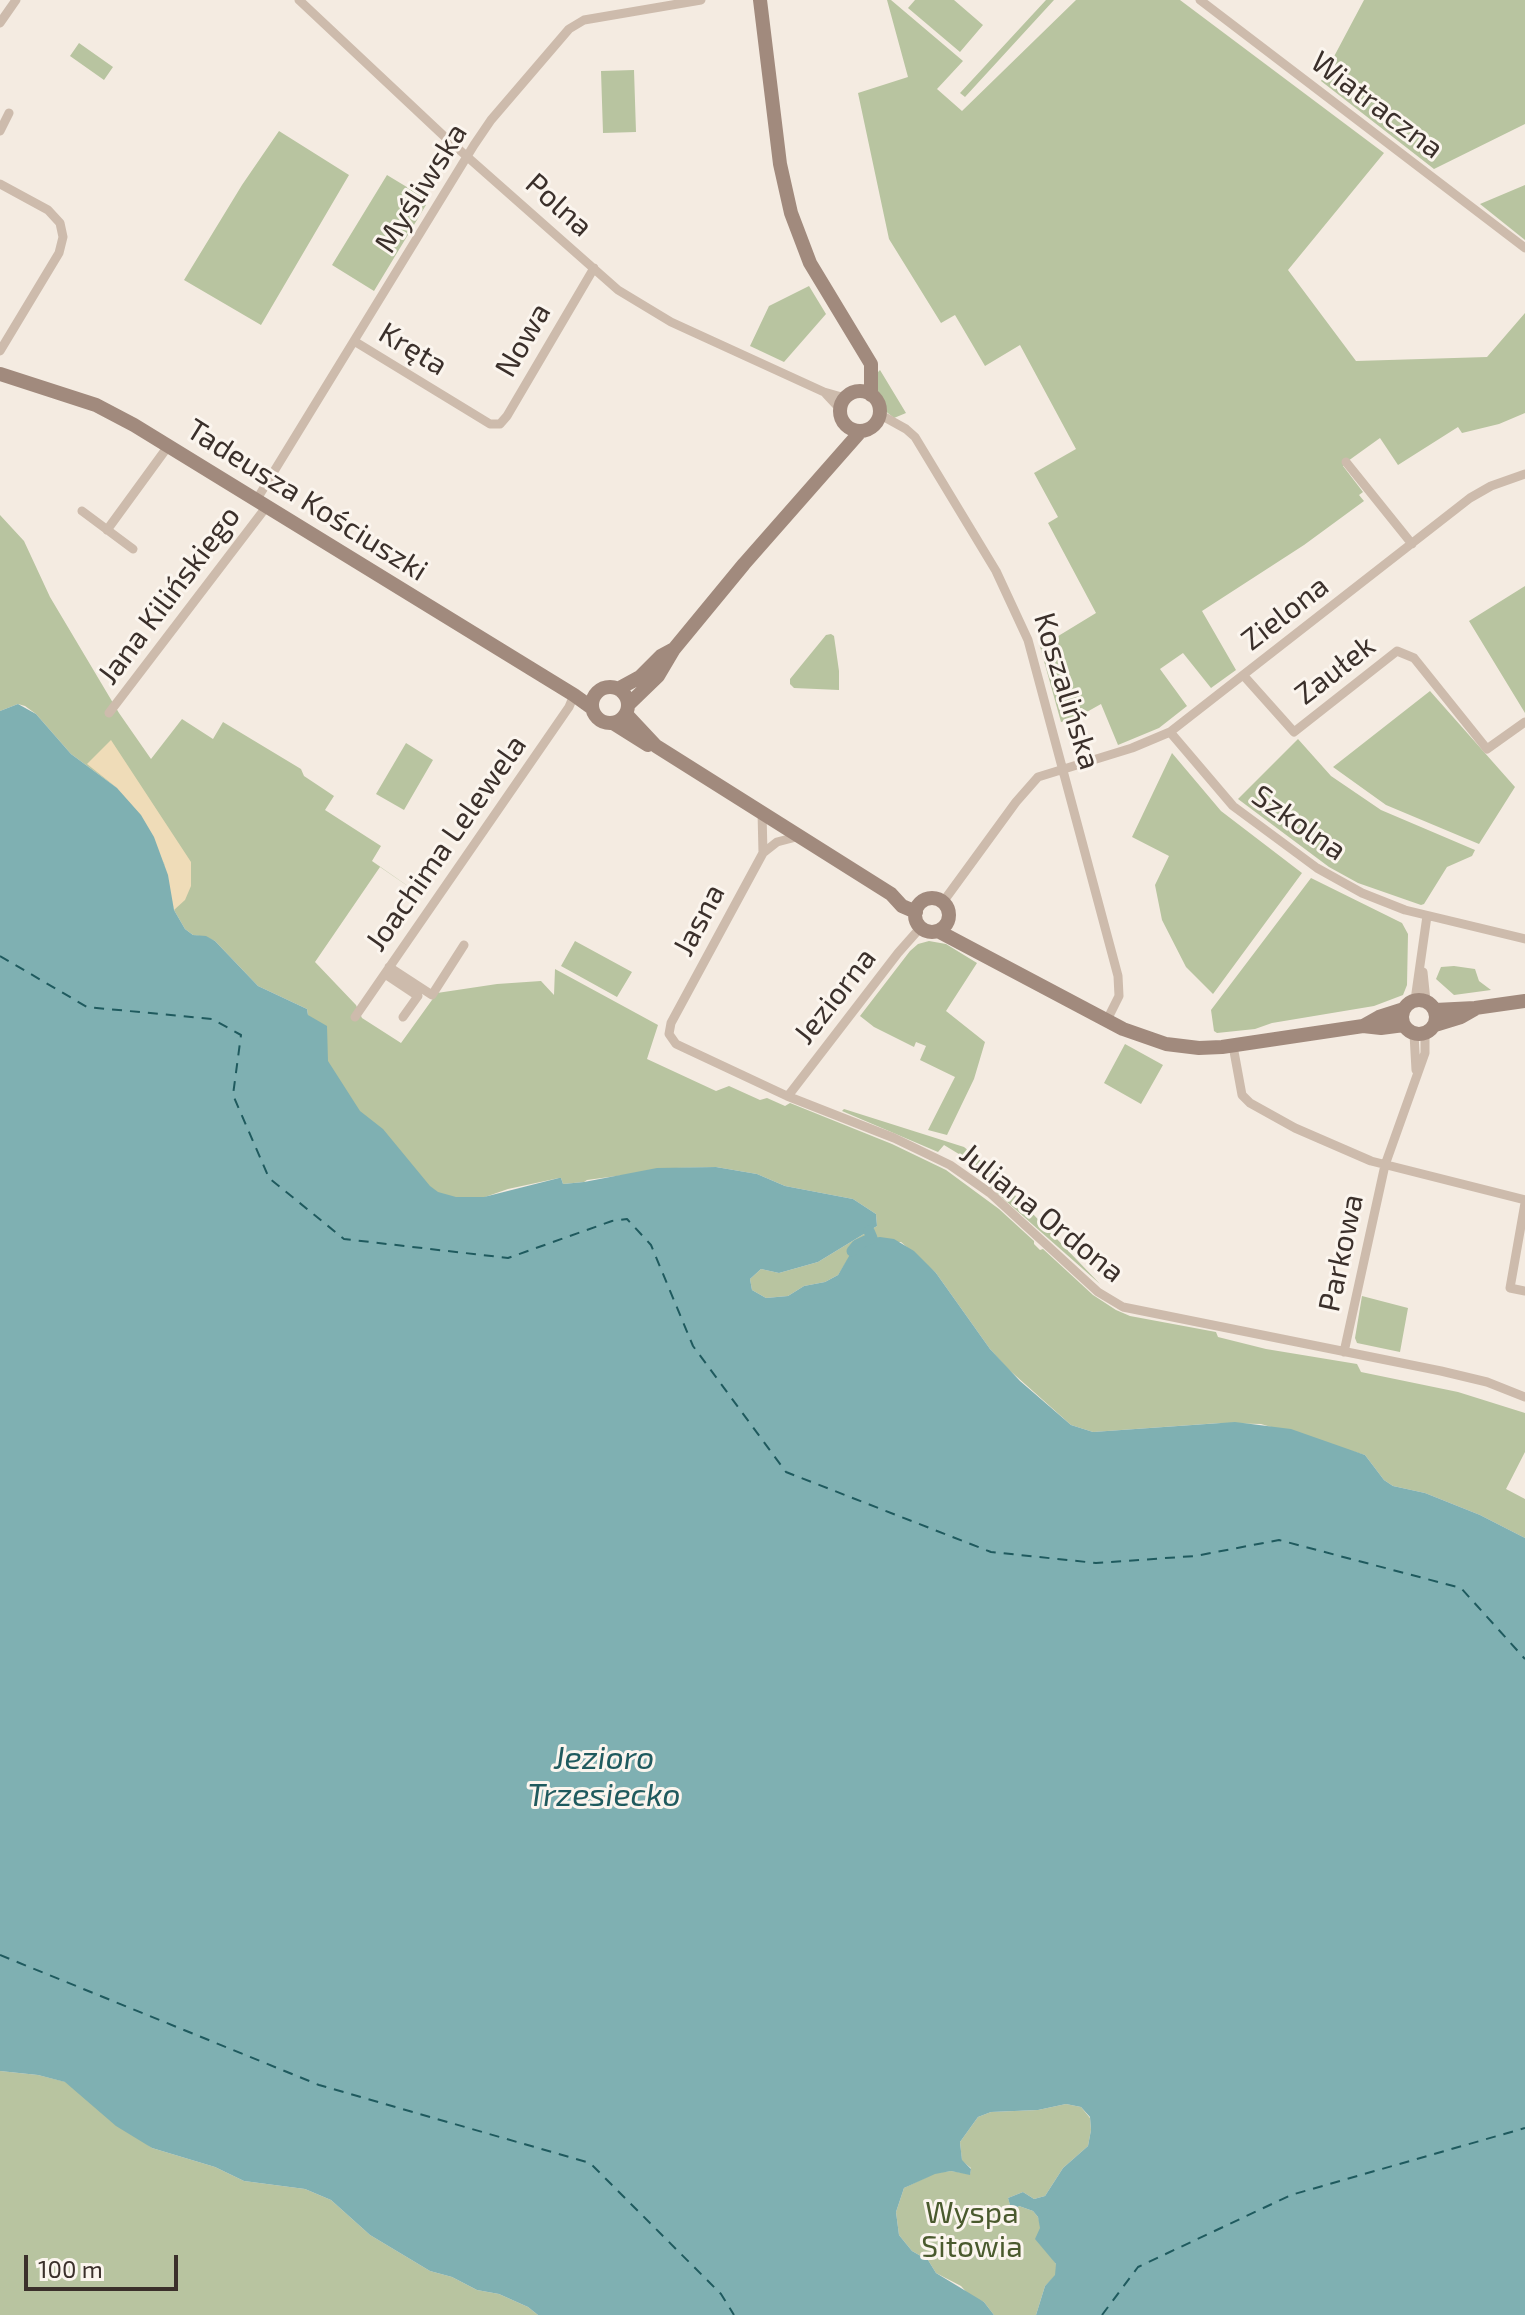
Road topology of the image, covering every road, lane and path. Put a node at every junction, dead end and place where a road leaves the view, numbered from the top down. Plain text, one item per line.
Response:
1 (16, 0) edge
2 (299, 0) edge
3 (701, 0) edge
4 (760, 0) edge
5 (1200, 0) edge
6 (0, 23) edge
7 (9, 113) dead end
8 (0, 131) edge
9 (468, 156) junction
10 (0, 184) edge
11 (1525, 248) edge
12 (594, 268) junction
13 (354, 341) junction
14 (0, 351) edge
15 (0, 374) edge
16 (866, 394) junction
17 (842, 403) junction
18 (879, 414) junction
19 (488, 422) joint
20 (845, 425) junction
21 (861, 431) junction
22 (169, 445) junction
23 (843, 450) junction
24 (1346, 462) dead end
25 (1525, 474) edge
26 (262, 502) junction
27 (82, 511) dead end
28 (107, 530) junction
29 (1412, 544) junction
30 (133, 549) dead end
31 (674, 649) junction
32 (1244, 676) junction
33 (618, 689) junction
34 (574, 695) junction
35 (594, 702) junction
36 (627, 710) junction
37 (109, 713) dead end
38 (1525, 722) edge
39 (613, 723) junction
40 (1170, 732) junction
41 (656, 746) junction
42 (1064, 769) junction
43 (762, 812) junction
44 (800, 836) junction
45 (763, 853) junction
46 (943, 902) junction
47 (919, 907) junction
48 (1427, 916) junction
49 (921, 927) junction
50 (942, 927) junction
51 (1525, 939) edge
52 (464, 945) dead end
53 (387, 970) junction
54 (1525, 1001) edge
55 (677, 1011) joint
56 (355, 1017) dead end
57 (403, 1017) dead end
58 (1420, 1017) junction
59 (1107, 1020) junction
60 (1233, 1046) junction
61 (788, 1096) junction
62 (1385, 1165) junction
63 (1525, 1205) edge
64 (1525, 1291) edge
65 (1344, 1352) junction
66 (1525, 1397) edge

1 - 6 street
2 - 9 street, Polna
3 - 9 street, Myśliwska
4 - 16 street
5 - 11 street, Wiatraczna
7 - 8 street
9 - 12 street, Polna
9 - 13 street, Myśliwska
10 - 14 street
12 - 17 street, Polna
12 - 19 street, Nowa
13 - 19 street, Kręta
13 - 26 street, Myśliwska
15 - 22 street, Tadeusza Kościuszki
16 - 17 street
16 - 18 street
17 - 20 street
18 - 21 street
18 - 42 street, Koszalińska
20 - 21 street
20 - 23 street
21 - 23 street
22 - 26 street, Tadeusza Kościuszki
22 - 28 street
23 - 31 street
24 - 29 street
25 - 29 street, Zielona
26 - 34 street, Tadeusza Kościuszki
26 - 37 street, Jana Kilińskiego
27 - 28 street
28 - 30 street
29 - 32 street, Zielona
31 - 33 street
31 - 36 street
32 - 38 street, Zaułek
32 - 40 street, Zielona
33 - 35 street
33 - 36 street
34 - 35 street
34 - 53 street, Joachima Lelewela
35 - 39 street
36 - 39 street
36 - 41 street
39 - 41 street
40 - 42 street, Zielona
40 - 48 street, Szkolna
41 - 43 street
42 - 46 street
42 - 59 street, Koszalińska
43 - 44 street
43 - 45 street, Jasna
44 - 45 street
44 - 47 street
45 - 55 street, Jasna
46 - 47 street
46 - 50 street
47 - 49 street
48 - 51 street, Szkolna
48 - 58 street
49 - 50 street
49 - 61 street, Jeziorna
50 - 59 street
52 - 53 street
53 - 56 street, Joachima Lelewela
53 - 57 street
54 - 58 street
55 - 61 street, Juliana Ordona
58 - 60 street
58 - 62 street, Parkowa
59 - 60 street
60 - 62 street
61 - 65 street, Juliana Ordona
62 - 63 street
62 - 65 street, Parkowa
63 - 64 street
65 - 66 street, Juliana Ordona

